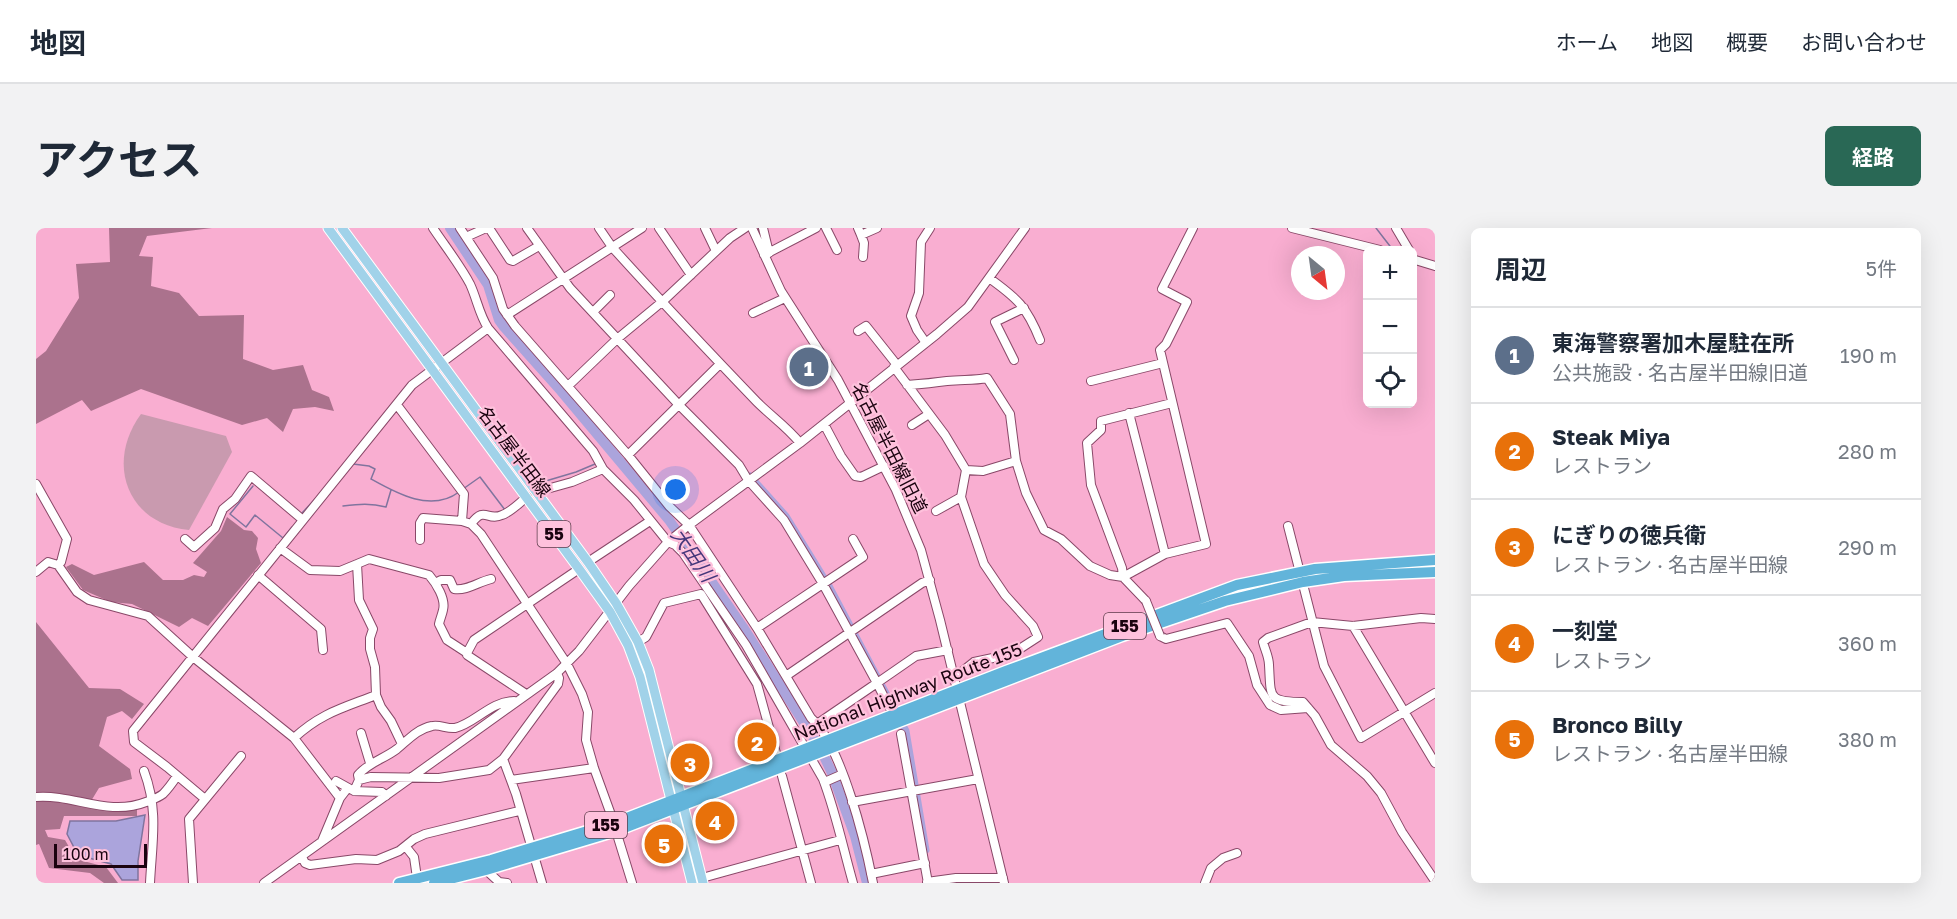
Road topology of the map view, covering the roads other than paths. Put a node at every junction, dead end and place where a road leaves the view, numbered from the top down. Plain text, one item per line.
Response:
1 (328, 228) edge
2 (342, 228) edge
3 (433, 228) edge
4 (460, 228) edge
5 (487, 228) edge
6 (527, 228) edge
7 (599, 228) edge
8 (642, 228) edge
9 (659, 228) edge
10 (705, 228) edge
11 (745, 228) edge
12 (752, 228) edge
13 (763, 228) edge
14 (816, 228) edge
15 (826, 228) edge
16 (877, 228) edge
17 (930, 228) edge
18 (1025, 228) edge
19 (1193, 228) edge
20 (1292, 228) edge
21 (1396, 228) edge
22 (860, 231) edge
23 (466, 237) junction
24 (539, 246) junction
25 (1364, 246) edge
26 (1407, 246) edge
27 (612, 248) junction
28 (837, 250) dead end
29 (716, 251) junction
30 (766, 254) junction
31 (863, 256) dead end
32 (1417, 259) edge
33 (1435, 266) edge
34 (691, 275) junction
35 (989, 278) junction
36 (562, 279) junction
37 (610, 295) dead end
38 (784, 298) junction
39 (663, 301) junction
40 (1023, 308) junction
41 (593, 312) junction
42 (753, 313) dead end
43 (507, 315) junction
44 (488, 328) junction
45 (858, 331) dead end
46 (617, 339) junction
47 (1040, 340) dead end
48 (926, 343) junction
49 (1014, 360) dead end
50 (441, 362) junction
51 (1163, 363) junction
52 (720, 364) junction
53 (896, 366) junction
54 (432, 370) junction
55 (1091, 381) dead end
56 (907, 384) junction
57 (568, 386) junction
58 (851, 403) junction
59 (1172, 403) junction
60 (397, 405) junction
61 (679, 405) junction
62 (1129, 413) junction
63 (929, 414) junction
64 (824, 424) junction
65 (912, 424) dead end
66 (800, 442) junction
67 (628, 455) junction
68 (1016, 461) junction
69 (884, 466) junction
70 (603, 468) junction
71 (966, 470) junction
72 (748, 480) junction
73 (36, 484) edge
74 (532, 495) junction
75 (961, 497) junction
76 (936, 511) dead end
77 (303, 520) junction
78 (462, 521) junction
79 (650, 521) junction
80 (471, 524) junction
81 (687, 526) junction
82 (1288, 526) dead end
83 (185, 539) dead end
84 (853, 539) dead end
85 (420, 540) dead end
86 (671, 540) junction
87 (280, 548) junction
88 (1165, 554) junction
89 (1435, 560) edge
90 (588, 562) junction
91 (357, 564) junction
92 (58, 565) junction
93 (579, 569) junction
94 (36, 572) edge
95 (1435, 572) edge
96 (258, 575) junction
97 (1123, 577) junction
98 (1302, 577) junction
99 (491, 579) dead end
100 (930, 580) junction
101 (435, 583) junction
102 (823, 584) junction
103 (616, 603) junction
104 (528, 604) junction
105 (610, 612) junction
106 (1435, 619) edge
107 (1312, 622) junction
108 (1353, 626) junction
109 (757, 628) junction
110 (850, 633) junction
111 (638, 642) junction
112 (323, 650) dead end
113 (948, 650) junction
114 (467, 653) junction
115 (193, 657) junction
116 (567, 664) junction
117 (557, 673) junction
118 (786, 676) junction
119 (954, 678) junction
120 (877, 682) junction
121 (526, 693) junction
122 (1435, 693) edge
123 (376, 695) junction
124 (958, 695) junction
125 (515, 702) junction
126 (889, 707) dead end
127 (1308, 708) junction
128 (1404, 711) junction
129 (817, 724) junction
130 (361, 733) dead end
131 (901, 734) dead end
132 (294, 738) junction
133 (829, 743) junction
134 (402, 744) junction
135 (776, 753) dead end
136 (808, 753) junction
137 (241, 756) dead end
138 (503, 759) junction
139 (370, 763) junction
140 (1435, 763) edge
141 (594, 768) junction
142 (144, 771) dead end
143 (842, 775) junction
144 (177, 776) junction
145 (782, 776) dead end
146 (412, 777) junction
147 (978, 779) junction
148 (358, 780) junction
149 (511, 780) junction
150 (336, 781) dead end
151 (827, 781) dead end
152 (351, 790) junction
153 (911, 791) junction
154 (386, 796) junction
155 (36, 797) edge
156 (340, 798) junction
157 (205, 799) junction
158 (152, 800) junction
159 (852, 802) junction
160 (677, 804) junction
161 (519, 811) junction
162 (615, 827) junction
163 (840, 840) junction
164 (321, 843) junction
165 (406, 847) junction
166 (802, 850) junction
167 (532, 853) junction
168 (1237, 853) dead end
169 (302, 857) junction
170 (377, 860) junction
171 (386, 863) dead end
172 (925, 863) junction
173 (486, 870) junction
174 (872, 874) junction
175 (417, 878) junction
176 (703, 880) edge
177 (1004, 881) edge
178 (1435, 881) edge
179 (689, 882) edge
180 (928, 882) edge
181 (150, 883) edge
182 (193, 883) edge
183 (264, 883) edge
184 (399, 883) edge
185 (434, 883) edge
186 (501, 883) edge
187 (542, 883) edge
188 (632, 883) edge
189 (811, 883) edge
190 (853, 883) edge
191 (873, 883) edge
192 (1205, 883) edge

1 - 54 main road, 名古屋半田線 / 55
2 - 50 main road, 名古屋半田線 / 55
3 - 44 street
4 - 23 street
5 - 23 street
5 - 24 street
6 - 24 street
7 - 27 street
8 - 27 street
9 - 34 street
10 - 29 street
11 - 29 street
12 - 30 street, 名古屋半田線旧道
13 - 30 street
14 - 30 street
15 - 28 street
16 - 22 street
17 - 48 street
18 - 35 street
19 - 51 street
20 - 25 street
21 - 26 street
22 - 31 street
23 - 43 street
24 - 36 street
27 - 36 street
27 - 39 street
29 - 34 street
30 - 38 street, 名古屋半田線旧道
32 - 33 street
34 - 39 street
35 - 40 street
35 - 48 street
36 - 41 street
36 - 43 street
37 - 41 street
38 - 42 street
38 - 58 street, 名古屋半田線旧道
39 - 46 street
39 - 52 street
40 - 47 street
40 - 49 street
41 - 46 street
43 - 57 street
44 - 50 street
44 - 70 street
45 - 53 street
46 - 57 street
46 - 61 street
48 - 53 street
50 - 54 street
50 - 74 main road, 名古屋半田線 / 55
51 - 55 street
51 - 59 street
52 - 61 street
52 - 66 street
53 - 56 street
53 - 58 street
54 - 60 street
54 - 74 main road, 名古屋半田線 / 55
56 - 63 street
56 - 68 street
57 - 67 street
58 - 64 street
58 - 69 street, 名古屋半田線旧道
59 - 62 street
59 - 88 street
60 - 77 street
60 - 78 street
61 - 67 street
61 - 72 street
62 - 88 street
62 - 97 street
63 - 65 street
63 - 71 street
64 - 66 street
64 - 69 street
66 - 72 street
67 - 81 street
68 - 71 street
68 - 97 street
69 - 100 street, 名古屋半田線旧道
70 - 74 street
70 - 79 street
71 - 75 street
72 - 81 street
72 - 102 street
73 - 92 street
74 - 80 street
74 - 90 main road, 名古屋半田線 / 55
74 - 93 main road, 名古屋半田線 / 55
75 - 76 street
75 - 119 street
77 - 83 street
77 - 87 street
78 - 80 street
78 - 85 street
79 - 86 street
79 - 90 street
80 - 104 street
81 - 86 street
81 - 109 street
82 - 98 street
84 - 102 street
86 - 103 street
86 - 136 street
87 - 91 street
87 - 96 street
88 - 97 street
89 - 98 highway, National Highway Route 155 / 155
90 - 103 main road, 名古屋半田線 / 55
91 - 101 street
91 - 123 street
92 - 94 street
92 - 115 street
93 - 104 street
93 - 105 main road, 名古屋半田線 / 55
95 - 98 highway, National Highway Route 155 / 155
96 - 112 street
96 - 115 street
97 - 127 street, bridge
98 - 107 street
98 - 124 highway, National Highway Route 155 / 155
99 - 101 street
100 - 110 street
100 - 113 street, 名古屋半田線旧道
101 - 114 street
102 - 109 street
102 - 110 street
103 - 105 street
103 - 111 main road, 名古屋半田線 / 55
104 - 114 street
104 - 116 street
105 - 116 street
105 - 160 main road, 名古屋半田線 / 55
106 - 108 street
107 - 108 street
107 - 127 street
107 - 128 street
108 - 128 street
109 - 118 street
110 - 118 street
110 - 120 street
111 - 135 street
111 - 160 main road, 名古屋半田線 / 55
113 - 119 street, 名古屋半田線旧道
113 - 120 street
114 - 121 street
115 - 132 street
115 - 144 street
116 - 117 street
116 - 141 street
117 - 121 street
117 - 138 street
118 - 129 street
119 - 124 street, 名古屋半田線旧道
120 - 126 street
120 - 129 street
121 - 125 street
122 - 128 street
123 - 132 street
123 - 134 street
124 - 133 highway, National Highway Route 155 / 155
124 - 147 street, 名古屋半田線旧道
125 - 134 street
125 - 146 street
127 - 178 street
128 - 140 street
129 - 133 street
130 - 139 street
131 - 153 street
132 - 156 street
133 - 136 highway, National Highway Route 155 / 155
133 - 143 street
134 - 139 street
136 - 160 highway, National Highway Route 155 / 155
136 - 163 street
137 - 157 street
138 - 146 street
138 - 149 street
139 - 148 street
141 - 149 street
141 - 162 street
142 - 158 street
143 - 151 street
143 - 159 street
144 - 157 street
144 - 158 street
145 - 166 street
146 - 148 street
146 - 154 street
147 - 153 street
147 - 177 street, 名古屋半田線旧道
148 - 152 street
149 - 161 street
150 - 152 street
152 - 154 street
152 - 156 street
153 - 159 street
153 - 172 street
154 - 164 street
155 - 158 street
156 - 164 street
157 - 182 street
158 - 181 street
159 - 174 street
160 - 162 highway, National Highway Route 155 / 155
160 - 176 main road, 名古屋半田線 / 55
160 - 179 main road, 名古屋半田線 / 55
161 - 165 street
161 - 167 street
162 - 167 highway, National Highway Route 155 / 155
162 - 188 street
163 - 166 street
163 - 190 street
164 - 169 street
165 - 170 street
165 - 175 street
166 - 176 street
166 - 189 street
167 - 173 highway, National Highway Route 155 / 155
167 - 175 highway, National Highway Route 155 / 155
167 - 187 street
168 - 192 street
169 - 170 street
169 - 183 street
170 - 171 street
172 - 174 street
172 - 180 street
173 - 185 highway, National Highway Route 155 / 155
173 - 186 street
174 - 191 street
175 - 184 highway, National Highway Route 155 / 155
177 - 180 street

